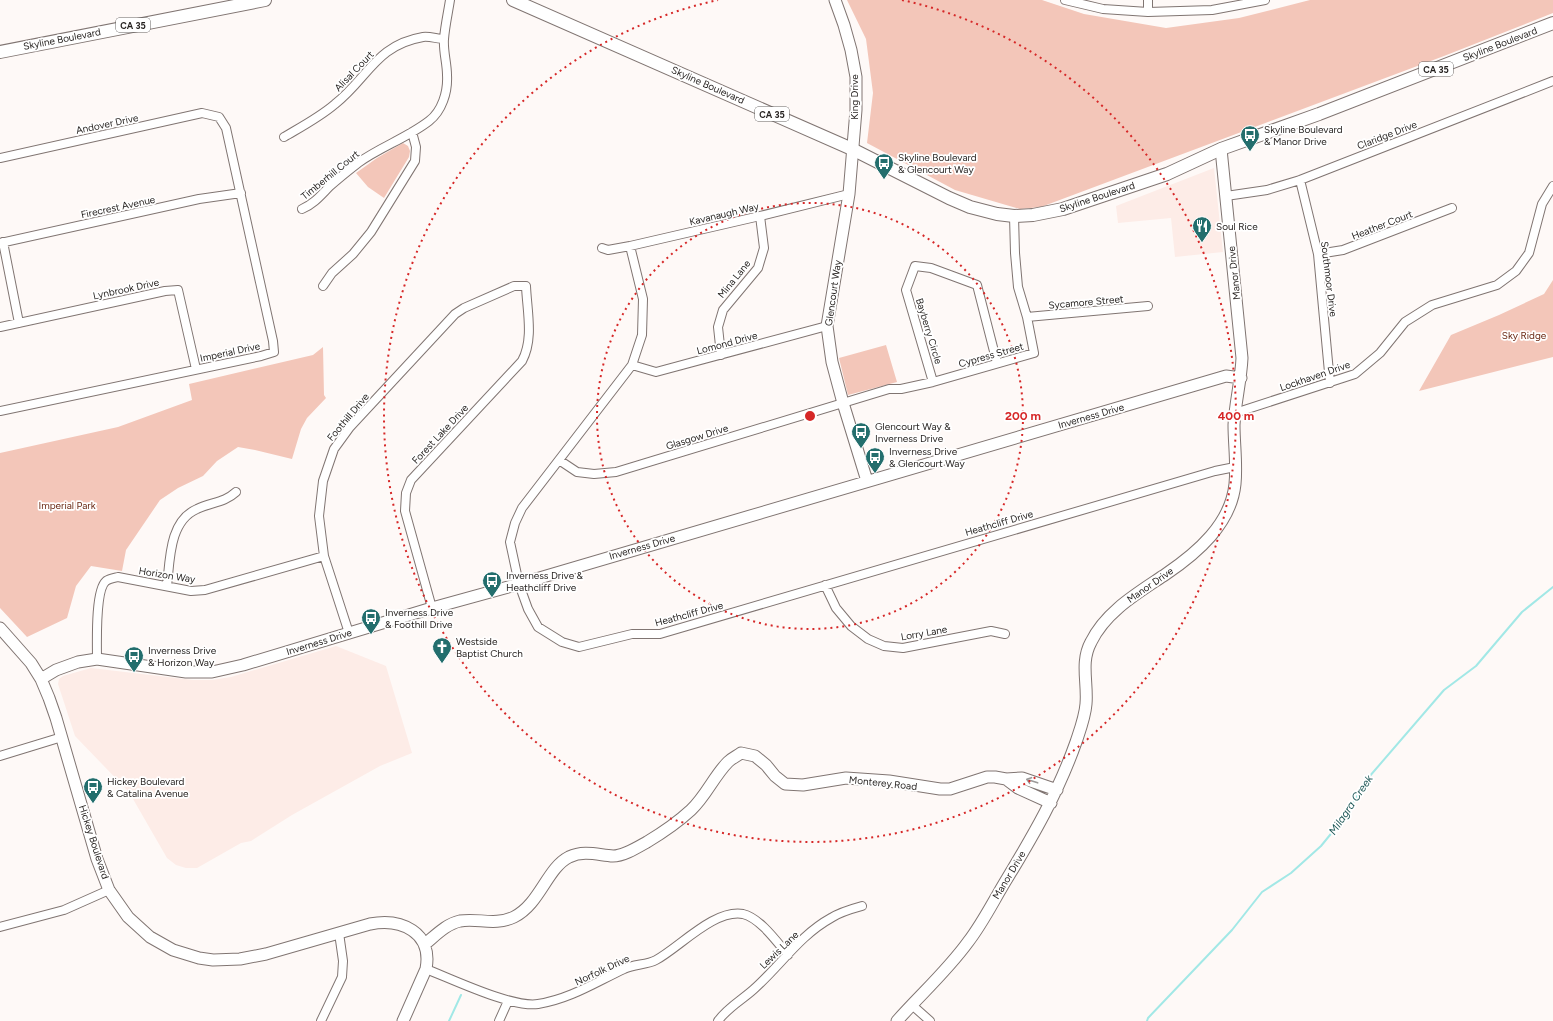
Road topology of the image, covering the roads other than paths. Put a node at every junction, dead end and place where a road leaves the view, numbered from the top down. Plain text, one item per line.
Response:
1 (265, 0) edge
2 (450, 0) edge
3 (513, 0) edge
4 (835, 0) edge
5 (1065, 0) edge
6 (1148, 0) edge
7 (1265, 0) edge
8 (1148, 12) junction
9 (1553, 23) edge
10 (444, 39) junction
11 (0, 52) edge
12 (1553, 81) edge
13 (219, 117) joint
14 (412, 132) junction
15 (284, 137) dead end
16 (852, 149) junction
17 (1221, 149) junction
18 (0, 158) edge
19 (1300, 180) junction
20 (1553, 186) edge
21 (241, 193) junction
22 (849, 194) junction
23 (1226, 196) junction
24 (1452, 208) dead end
25 (302, 209) dead end
26 (760, 216) junction
27 (1014, 216) junction
28 (1, 242) edge
29 (630, 246) junction
30 (602, 248) dead end
31 (1318, 254) junction
32 (324, 286) dead end
33 (526, 286) joint
34 (1148, 306) dead end
35 (1027, 317) junction
36 (19, 323) junction
37 (827, 326) junction
38 (0, 327) edge
39 (721, 355) junction
40 (997, 363) junction
41 (632, 365) junction
42 (196, 369) junction
43 (1241, 378) junction
44 (933, 382) junction
45 (1330, 383) junction
46 (843, 403) junction
47 (0, 411) edge
48 (1235, 414) junction
49 (559, 460) junction
50 (1235, 467) junction
51 (867, 481) junction
52 (236, 492) dead end
53 (324, 556) junction
54 (520, 584) junction
55 (825, 585) junction
56 (167, 586) junction
57 (432, 608) junction
58 (0, 628) edge
59 (349, 633) junction
60 (1006, 634) dead end
61 (97, 659) junction
62 (41, 679) junction
63 (62, 738) junction
64 (0, 756) edge
65 (1006, 778) junction
66 (1057, 790) junction
67 (1051, 803) junction
68 (109, 890) junction
69 (862, 906) dead end
70 (0, 927) edge
71 (339, 933) junction
72 (424, 944) junction
73 (788, 955) junction
74 (426, 969) junction
75 (508, 1001) junction
76 (912, 1004) junction
77 (321, 1021) edge
78 (403, 1021) edge
79 (499, 1021) edge
80 (718, 1021) edge
81 (897, 1021) edge
82 (930, 1021) edge

1 - 11 main road, Skyline Boulevard / CA 35
2 - 10 street, Timberhill Court
3 - 16 main road, Skyline Boulevard / CA 35
4 - 16 street, King Drive
5 - 8 street
6 - 8 street
7 - 8 street
9 - 17 main road, Skyline Boulevard / CA 35
10 - 14 street, Timberhill Court
10 - 15 street, Alisal Court
12 - 19 street, Claridge Drive
13 - 18 street, Andover Drive
13 - 21 street, Imperial Drive
14 - 25 street, Timberhill Court
14 - 32 street
16 - 22 street, Glencourt Way
16 - 27 main road, Skyline Boulevard / CA 35
17 - 23 street, Manor Drive
17 - 27 main road, Skyline Boulevard / CA 35
19 - 23 street, Claridge Drive
19 - 31 street, Southmoor Drive
20 - 45 street, Lockhaven Drive
21 - 28 street, Firecrest Avenue
21 - 42 street, Imperial Drive
22 - 26 street, Kavanaugh Way
22 - 37 street, Glencourt Way
23 - 43 street, Manor Drive
24 - 31 street, Heather Court
26 - 29 street, Kavanaugh Way
26 - 39 street, Mina Lane
27 - 35 street, Cypress Street
28 - 36 street
29 - 30 street, Kavanaugh Way
29 - 41 street, Heathcliff Drive
31 - 45 street, Southmoor Drive
33 - 53 street, Foothill Drive
33 - 57 street, Forest Lake Drive
34 - 35 street, Sycamore Street
35 - 40 street, Cypress Street
36 - 38 street, Lynbrook Drive
36 - 42 street, Lynbrook Drive
37 - 39 street, Lomond Drive
37 - 46 street, Glencourt Way
39 - 41 street, Lomond Drive
40 - 44 street, Cypress Street
40 - 44 street, Bayberry Circle
41 - 49 street, Heathcliff Drive
42 - 47 street, Imperial Drive
43 - 48 street, Manor Drive
43 - 51 street, Inverness Drive
44 - 46 street, Cypress Street
45 - 48 street, Lockhaven Drive
46 - 49 street, Glasgow Drive
46 - 51 street, Glencourt Way
48 - 50 street, Manor Drive
49 - 54 street, Heathcliff Drive
50 - 55 street, Heathcliff Drive
50 - 66 street, Manor Drive
51 - 54 street, Inverness Drive
52 - 56 street
53 - 56 street, Horizon Way
53 - 59 street, Foothill Drive
54 - 55 street, Heathcliff Drive
54 - 57 street, Inverness Drive
55 - 60 street, Lorry Lane
56 - 61 street, Horizon Way
57 - 59 street, Inverness Drive
58 - 62 street, Hickey Boulevard
59 - 61 street, Inverness Drive
61 - 62 street, Inverness Drive
62 - 63 street, Hickey Boulevard
63 - 64 street
63 - 68 street, Hickey Boulevard
66 -> 65 street, Monterey Road
65 - 67 street
65 - 72 street, Monterey Road
66 - 67 street, Manor Drive
67 - 76 street, Manor Drive
68 - 70 street
68 - 71 street, Hickey Boulevard
69 - 73 street, Lewis Lane
71 - 72 street, Hickey Boulevard
71 - 77 street
72 - 74 street
73 - 75 street, Norfolk Drive
73 - 80 street, Lewis Lane
74 - 75 street, Norfolk Drive
74 - 78 street
75 - 79 street
76 - 81 street, Manor Drive
76 - 82 street

